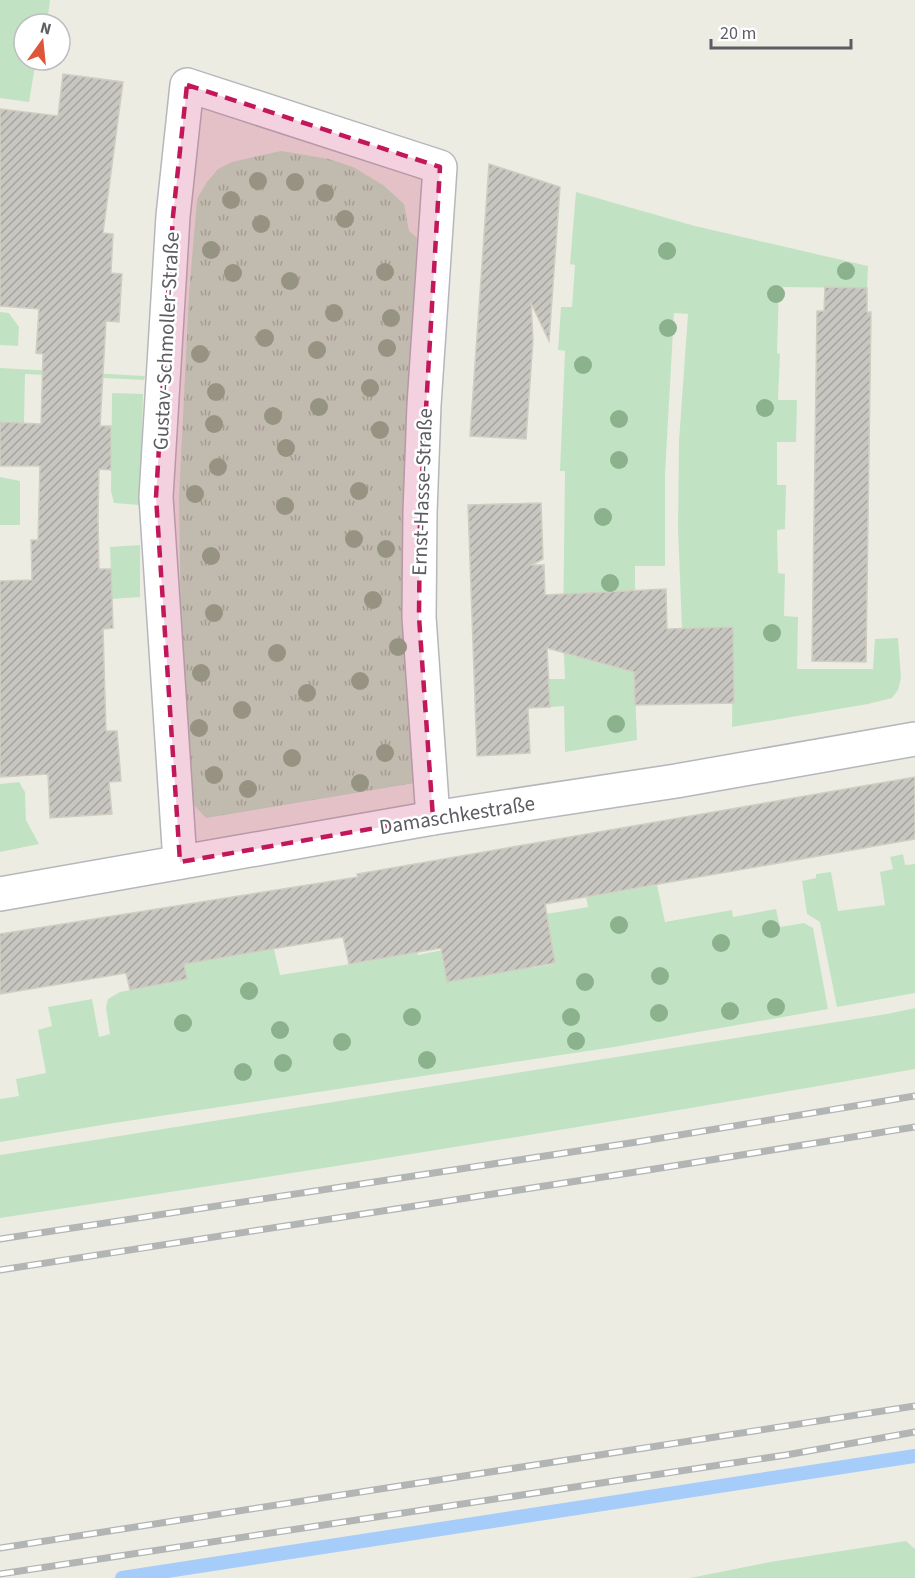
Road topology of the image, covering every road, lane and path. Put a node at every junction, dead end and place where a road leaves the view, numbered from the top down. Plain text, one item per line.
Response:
1 (440, 167) joint
2 (915, 739) edge
3 (433, 818) junction
4 (180, 862) junction
5 (0, 894) edge

1 - 3 street, Ernst-Hasse-Straße
1 - 4 street, Gustav-Schmoller-Straße
2 - 3 street, Damaschkestraße
3 - 4 street, Damaschkestraße
4 - 5 street, Damaschkestraße

